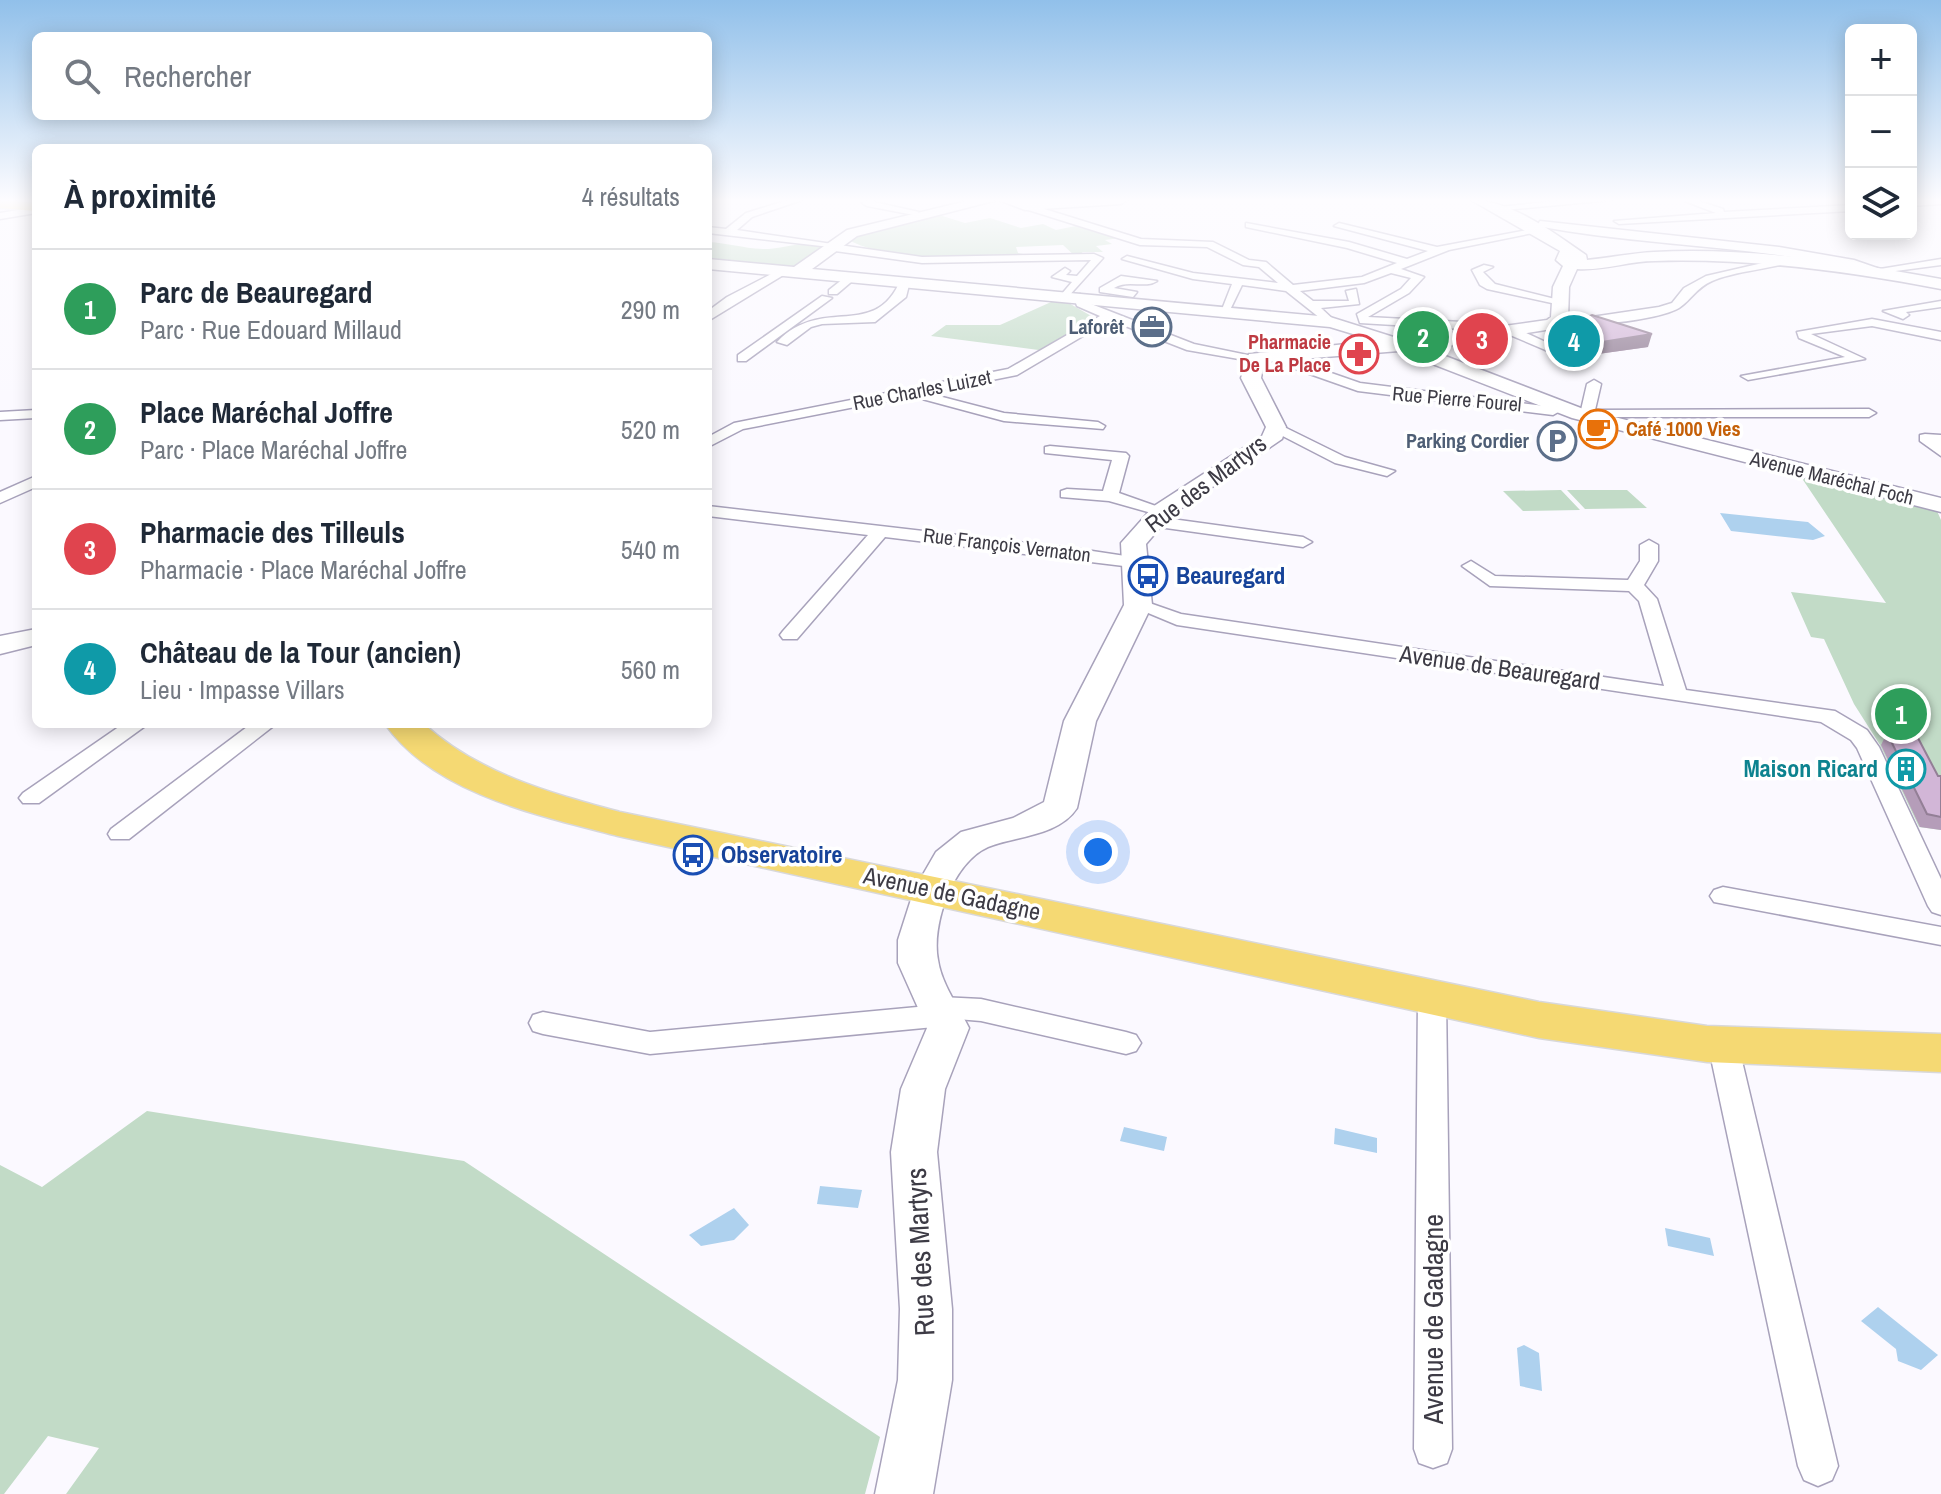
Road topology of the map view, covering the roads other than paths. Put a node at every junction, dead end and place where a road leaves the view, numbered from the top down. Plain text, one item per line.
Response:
1 (768, 270) edge
2 (796, 270) edge
3 (1089, 270) edge
4 (1167, 270) joint
5 (1242, 270) edge
6 (1270, 270) edge
7 (1393, 270) joint
8 (1478, 270) edge
9 (1574, 270) edge
10 (1746, 270) edge
11 (1852, 270) edge
12 (1873, 270) edge
13 (1884, 270) edge
14 (1065, 271) dead end
15 (792, 272) junction
16 (1290, 272) dead end
17 (1305, 272) dead end
18 (1275, 273) junction
19 (1882, 273) junction
20 (852, 277) junction
21 (905, 281) junction
22 (1152, 281) junction
23 (1238, 282) junction
24 (1937, 284) edge
25 (1320, 286) junction
26 (1075, 291) junction
27 (1333, 294) dead end
28 (1301, 297) junction
29 (1351, 297) dead end
30 (1120, 303) junction
31 (1940, 305) edge
32 (1225, 310) junction
33 (1560, 311) junction
34 (712, 314) edge
35 (1941, 321) edge
36 (1330, 322) junction
37 (1385, 324) junction
38 (1499, 330) junction
39 (1365, 331) junction
40 (1941, 336) edge
41 (783, 342) dead end
42 (1557, 344) dead end
43 (1405, 346) junction
44 (1264, 357) junction
45 (742, 358) dead end
46 (1748, 376) dead end
47 (1594, 384) dead end
48 (913, 392) junction
49 (1556, 408) junction
50 (1869, 413) dead end
51 (1585, 414) junction
52 (32, 416) edge
53 (0, 417) edge
54 (712, 425) edge
55 (739, 426) junction
56 (1098, 426) dead end
57 (1276, 427) junction
58 (1941, 439) edge
59 (712, 441) edge
60 (1050, 450) dead end
61 (1941, 452) edge
62 (1387, 471) dead end
63 (32, 483) edge
64 (1067, 494) dead end
65 (1110, 496) junction
66 (0, 498) edge
67 (1941, 505) edge
68 (712, 511) edge
69 (1156, 516) junction
70 (881, 531) junction
71 (1303, 542) dead end
72 (1649, 545) dead end
73 (1132, 562) junction
74 (1471, 566) dead end
75 (1634, 586) junction
76 (1138, 605) junction
77 (790, 635) dead end
78 (32, 638) edge
79 (0, 645) edge
80 (1676, 692) junction
81 (131, 728) edge
82 (260, 728) edge
83 (407, 728) edge
84 (425, 728) edge
85 (478, 775) junction
86 (31, 798) dead end
87 (120, 834) dead end
88 (932, 890) junction
89 (1723, 896) dead end
90 (1941, 906) edge
91 (1941, 936) edge
92 (1432, 997) junction
93 (943, 1012) junction
94 (543, 1023) dead end
95 (1126, 1043) dead end
96 (1723, 1044) junction
97 (1941, 1053) edge
98 (1433, 1449) dead end
99 (1818, 1466) dead end
100 (904, 1494) edge

1 - 15 street, Avenue Maréchal Foch
2 - 15 street
3 - 26 street
4 - 22 street, Rue Charles Luizet
4 - 23 street
5 - 18 street
6 - 18 street
7 - 25 street
7 - 37 street
8 - 33 street
9 - 33 street
10 - 33 street
11 - 19 street
12 - 19 street
13 - 19 street
14 - 26 street
15 - 20 street, Avenue Maréchal Foch
15 - 34 street
16 - 18 street
17 - 25 street
18 - 28 street
19 - 24 street
20 - 21 street, Avenue Maréchal Foch
20 - 45 street
21 - 26 street, Avenue Maréchal Foch
21 - 41 street
22 - 30 street, Rue Charles Luizet
22 - 30 street, Rue Pierre Fourel
23 - 28 street
23 - 32 street
25 - 27 street
25 - 28 street
26 - 30 street, Avenue Maréchal Foch
28 - 29 street
28 - 36 street
30 - 32 street, Avenue Maréchal Foch
30 - 44 street, Rue Pierre Fourel
30 - 48 street, Rue Charles Luizet
31 - 35 street
32 - 36 street, Avenue Maréchal Foch
33 - 38 street
36 - 39 street, Avenue Maréchal Foch
37 - 38 street
37 - 39 street
38 - 42 street
38 - 43 street
39 - 43 street, Avenue Maréchal Foch
40 - 46 street
43 - 44 street
43 - 49 street, Avenue Maréchal Foch
44 - 49 street, Rue Pierre Fourel
44 - 57 street, Rue des Martyrs
47 - 51 street
48 - 55 street, Rue Charles Luizet
48 - 56 street
49 - 51 street, Avenue Maréchal Foch
50 - 51 street
51 - 67 street, Avenue Maréchal Foch
52 - 53 street
54 - 55 street
55 - 59 street, Rue Charles Luizet
57 - 62 street
57 - 69 street, Rue des Martyrs
58 - 61 street
60 - 65 street
63 - 66 street
64 - 65 street
65 - 69 street
68 - 70 street, Rue François Vernaton
69 - 71 street
69 - 73 street, Rue des Martyrs
70 - 73 street, Rue François Vernaton
70 - 77 street
72 - 75 street
73 - 76 street, Rue des Martyrs
74 - 75 street
75 - 80 street
76 - 80 street, Avenue de Beauregard
76 - 88 street
78 - 79 street
80 - 90 street, Avenue de Beauregard
81 - 86 street
82 - 87 street
83 - 85 main road, Avenue de Gadagne
84 - 85 main road, Avenue de Gadagne
85 - 88 main road, Avenue de Gadagne
88 - 92 main road, Avenue de Gadagne
88 - 93 street
89 - 91 street
92 - 96 main road, Avenue de Gadagne
92 - 98 street, Avenue de Gadagne
93 - 94 street
93 - 95 street
93 - 100 street, Rue des Martyrs
96 - 97 main road, Avenue de Gadagne
96 - 99 street

